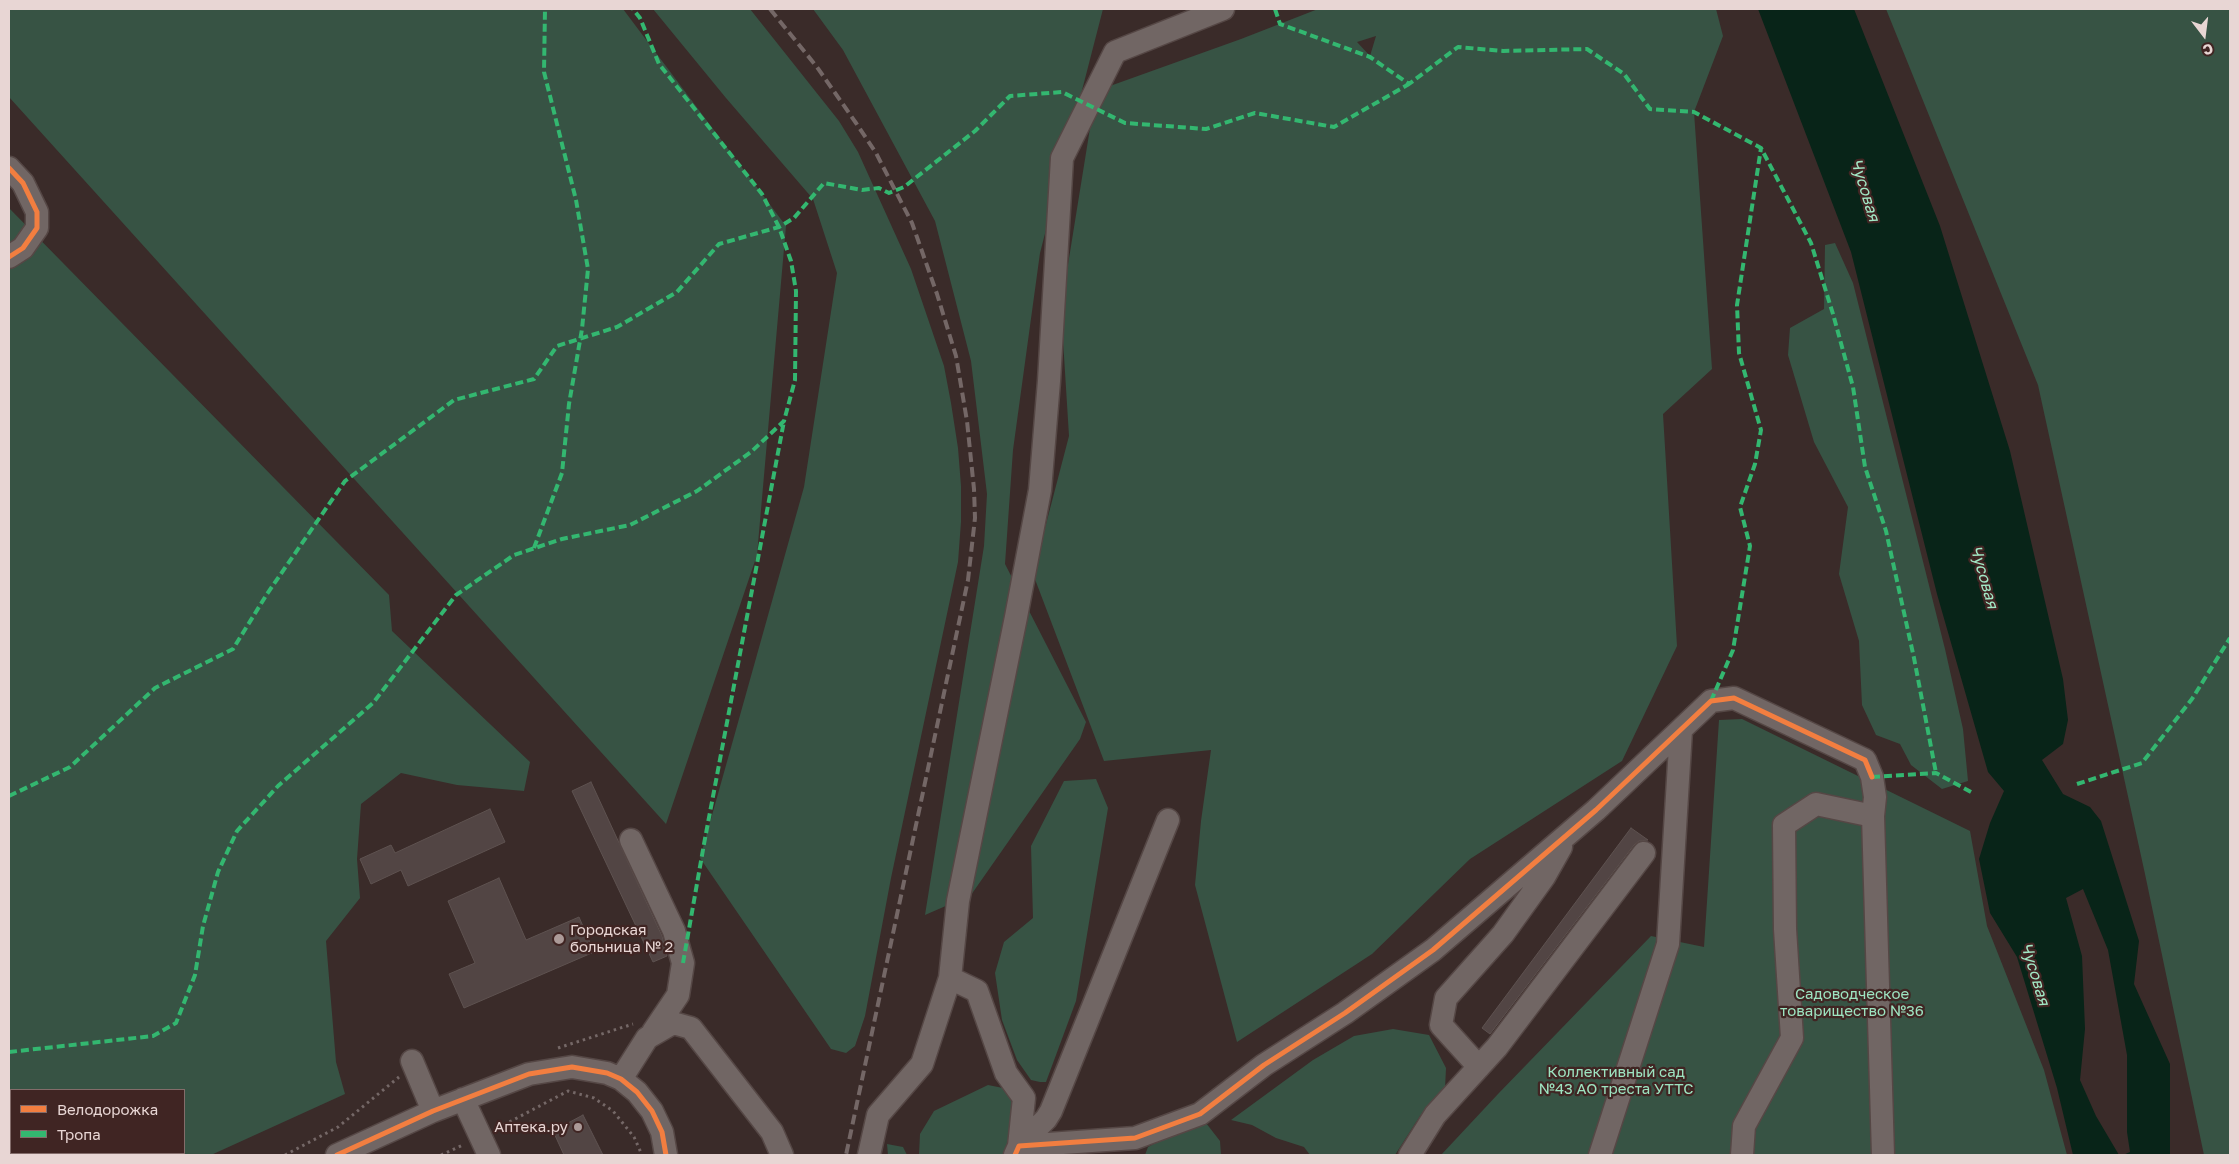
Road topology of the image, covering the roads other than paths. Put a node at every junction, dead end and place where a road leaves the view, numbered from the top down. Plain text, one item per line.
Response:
1 (1223, 9) edge
2 (9, 168) edge
3 (9, 257) edge
4 (1681, 730) junction
5 (1873, 816) junction
6 (1168, 820) dead end
7 (1567, 835) junction
8 (631, 840) dead end
9 (1644, 853) dead end
10 (950, 978) junction
11 (643, 1031) junction
12 (412, 1062) road end
13 (1478, 1067) junction
14 (621, 1079) junction
15 (463, 1099) junction
16 (433, 1111) junction
17 (485, 1146) edge
18 (1017, 1151) edge
19 (337, 1155) edge
20 (666, 1155) edge
21 (782, 1155) edge
22 (869, 1155) edge
23 (1410, 1155) edge
24 (1600, 1155) edge
25 (1742, 1155) edge
26 (1883, 1155) edge

1 - 10 street
2 - 3 street
4 - 5 street
4 - 7 street
4 - 24 street
5 - 25 street
5 - 26 street
6 - 18 street
7 - 13 street
7 - 18 street
8 - 11 street
9 - 13 street
10 - 18 street
10 - 22 street
11 - 14 street
11 - 21 street
12 - 16 street
13 - 23 street
14 - 15 street
14 - 20 street
15 - 16 street
15 - 17 street
16 - 19 street

